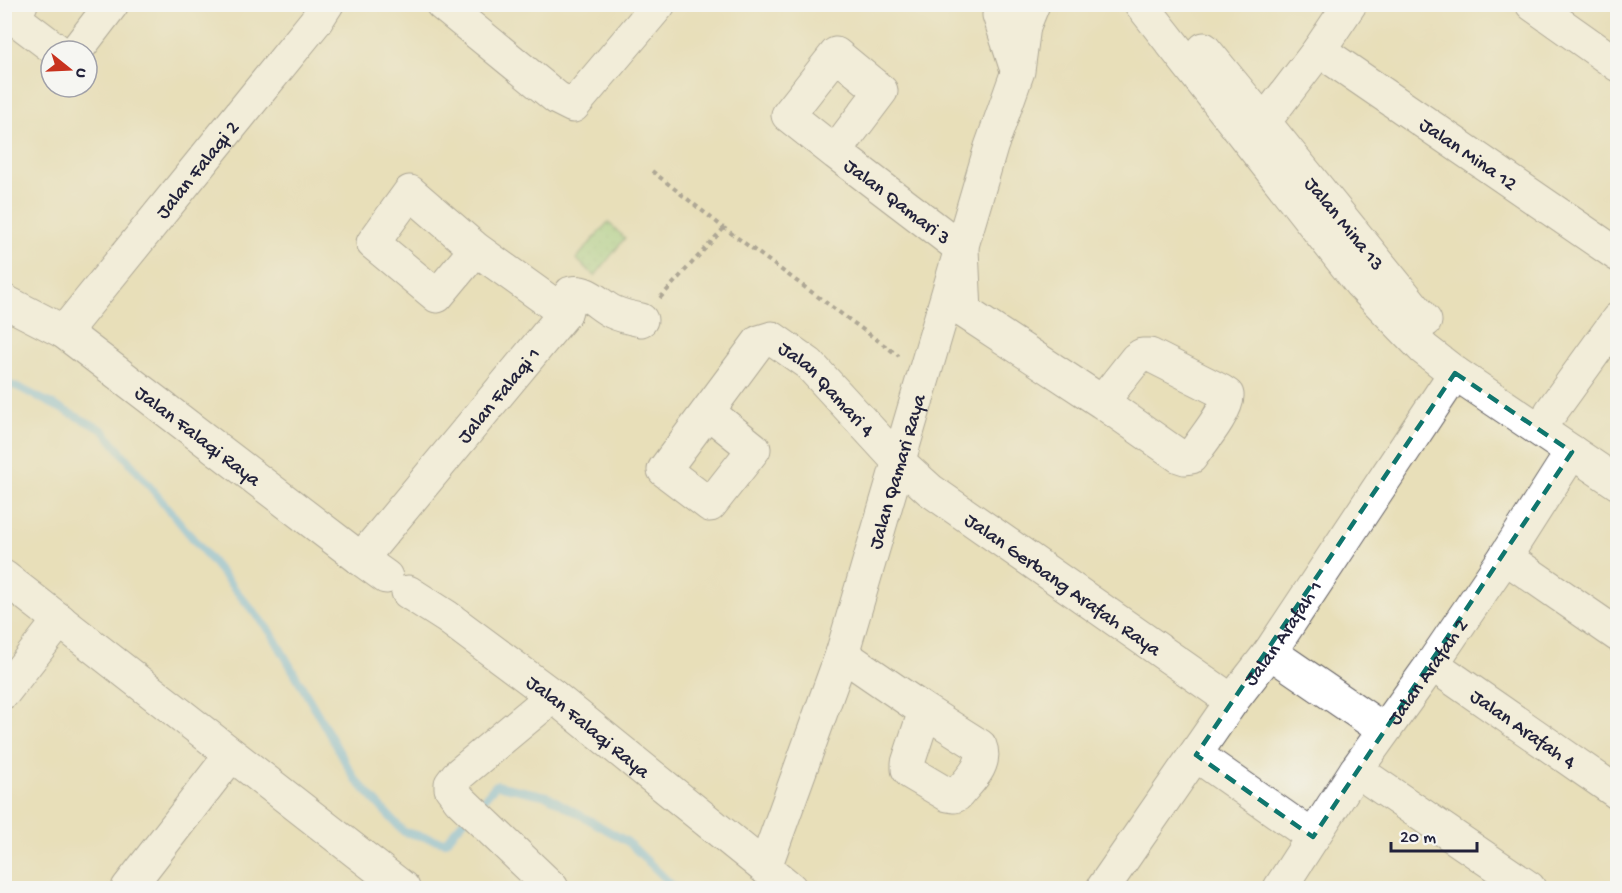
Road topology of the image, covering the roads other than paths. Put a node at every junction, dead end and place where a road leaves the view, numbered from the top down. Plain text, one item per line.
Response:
1 (21, 4) edge
2 (442, 4) edge
3 (659, 4) edge
4 (1141, 4) edge
5 (1167, 4) edge
6 (1350, 4) edge
7 (1532, 4) edge
8 (110, 5) edge
9 (313, 10) edge
10 (1009, 11) edge
11 (42, 39) edge
12 (85, 39) edge
13 (1318, 50) junction
14 (1617, 65) edge
15 (1264, 122) junction
16 (836, 153) dead end
17 (476, 249) dead end
18 (962, 249) junction
19 (1617, 255) edge
20 (4, 301) edge
21 (565, 313) junction
22 (1617, 319) edge
23 (641, 320) road end
24 (64, 332) junction
25 (1455, 373) junction
26 (1102, 402) dead end
27 (708, 412) dead end
28 (1551, 412) junction
29 (1572, 452) junction
30 (1617, 457) edge
31 (899, 462) junction
32 (1617, 483) edge
33 (1505, 557) junction
34 (385, 576) junction
35 (4, 577) edge
36 (60, 621) junction
37 (1617, 635) edge
38 (1270, 652) junction
39 (842, 654) junction
40 (1432, 664) junction
41 (4, 692) edge
42 (553, 696) junction
43 (1232, 701) junction
44 (925, 711) dead end
45 (1384, 730) junction
46 (231, 755) junction
47 (1196, 755) junction
48 (1356, 770) junction
49 (1617, 793) edge
50 (1313, 837) junction
51 (765, 867) junction
52 (389, 884) edge
53 (1293, 884) edge
54 (128, 888) edge
55 (552, 888) edge
56 (790, 888) edge
57 (1103, 888) edge
58 (1529, 888) edge

1 - 11 street
2 - 3 street
4 - 25 street
5 - 15 street, Jalan Mina 13
6 - 13 street
7 - 14 street
8 - 12 street
9 - 24 street, Jalan Falaqi 2
10 - 18 street, Jalan Qamari Raya
13 - 15 street
13 - 19 street, Jalan Mina 12
15 - 28 street, Jalan Mina 13
16 - 18 street, Jalan Qamari 3
17 - 21 street
18 - 26 street
18 - 31 street, Jalan Qamari Raya
20 - 24 street, Jalan Falaqi Raya
21 - 23 street, Jalan Falaqi 1
21 - 34 street, Jalan Falaqi 1
22 - 28 street
24 - 34 street, Jalan Falaqi Raya
25 - 29 street
25 - 38 street, Jalan Arafah 1
27 - 31 street, Jalan Qamari 4
28 - 30 street, Jalan Mina 13
29 - 32 street
29 - 33 street, Jalan Arafah 2
31 - 39 street, Jalan Qamari Raya
31 - 43 street, Jalan Gerbang Arafah Raya
33 - 37 street
33 - 40 street, Jalan Arafah 2
34 - 42 street, Jalan Falaqi Raya
35 - 36 street
36 - 41 street
36 - 46 street
38 - 43 street, Jalan Arafah 1
38 - 45 street
39 - 44 street
39 - 51 street, Jalan Qamari Raya
40 - 45 street, Jalan Arafah 2
40 - 49 street, Jalan Arafah 4
42 - 51 street, Jalan Falaqi Raya
42 - 55 street
43 - 47 street, Jalan Arafah 1
45 - 48 street, Jalan Arafah 2
46 - 52 street
46 - 54 street
47 - 50 street
47 - 57 street, Jalan Arafah 1
48 - 50 street, Jalan Arafah 2
48 - 58 street
50 - 53 street, Jalan Arafah 2
51 - 56 street, Jalan Falaqi Raya

